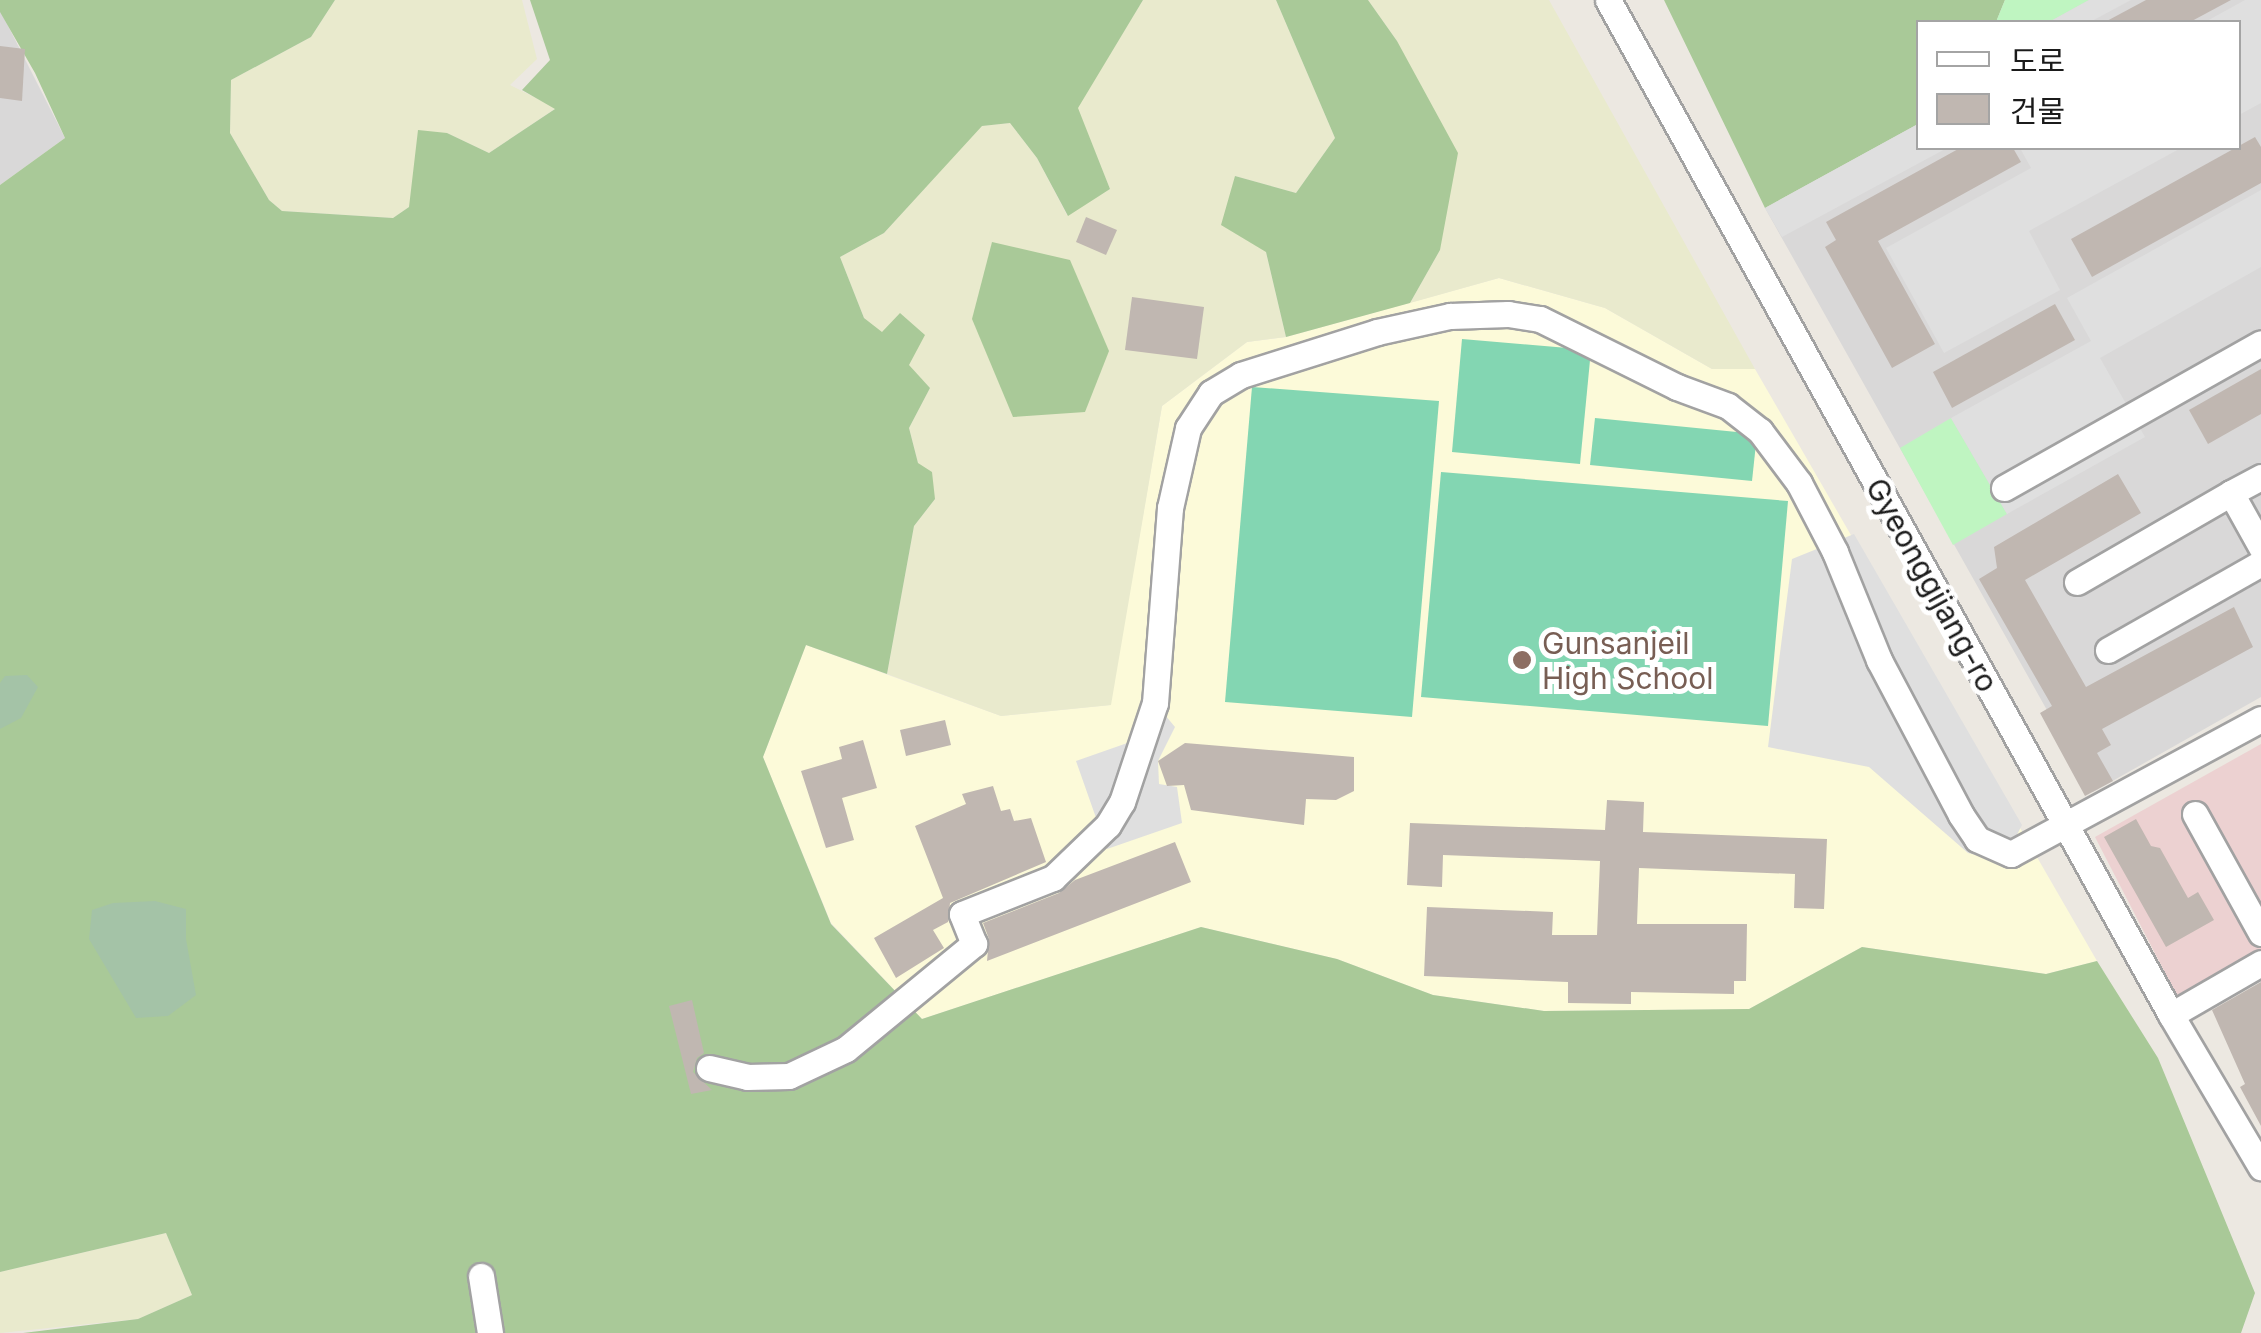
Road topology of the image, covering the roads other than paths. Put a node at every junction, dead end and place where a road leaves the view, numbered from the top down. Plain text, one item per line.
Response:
1 (1608, 0) edge
2 (2261, 343) edge
3 (2261, 477) edge
4 (2004, 488) dead end
5 (2232, 493) junction
6 (2261, 546) edge
7 (2261, 564) edge
8 (2077, 582) dead end
9 (2108, 650) dead end
10 (2261, 719) edge
11 (2195, 814) dead end
12 (2066, 826) junction
13 (2261, 933) edge
14 (2261, 962) edge
15 (2171, 1015) junction
16 (709, 1068) dead end
17 (2261, 1167) edge
18 (481, 1276) dead end
19 (490, 1333) edge

1 - 12 street, Gyeonggijang-ro
2 - 4 street
3 - 5 street
5 - 6 street
5 - 8 street
7 - 9 street
10 - 12 street
11 - 13 street
12 - 15 street, Gyeonggijang-ro
12 - 16 street
14 - 15 street
15 - 17 street, Gyeonggijang-ro
18 - 19 street

